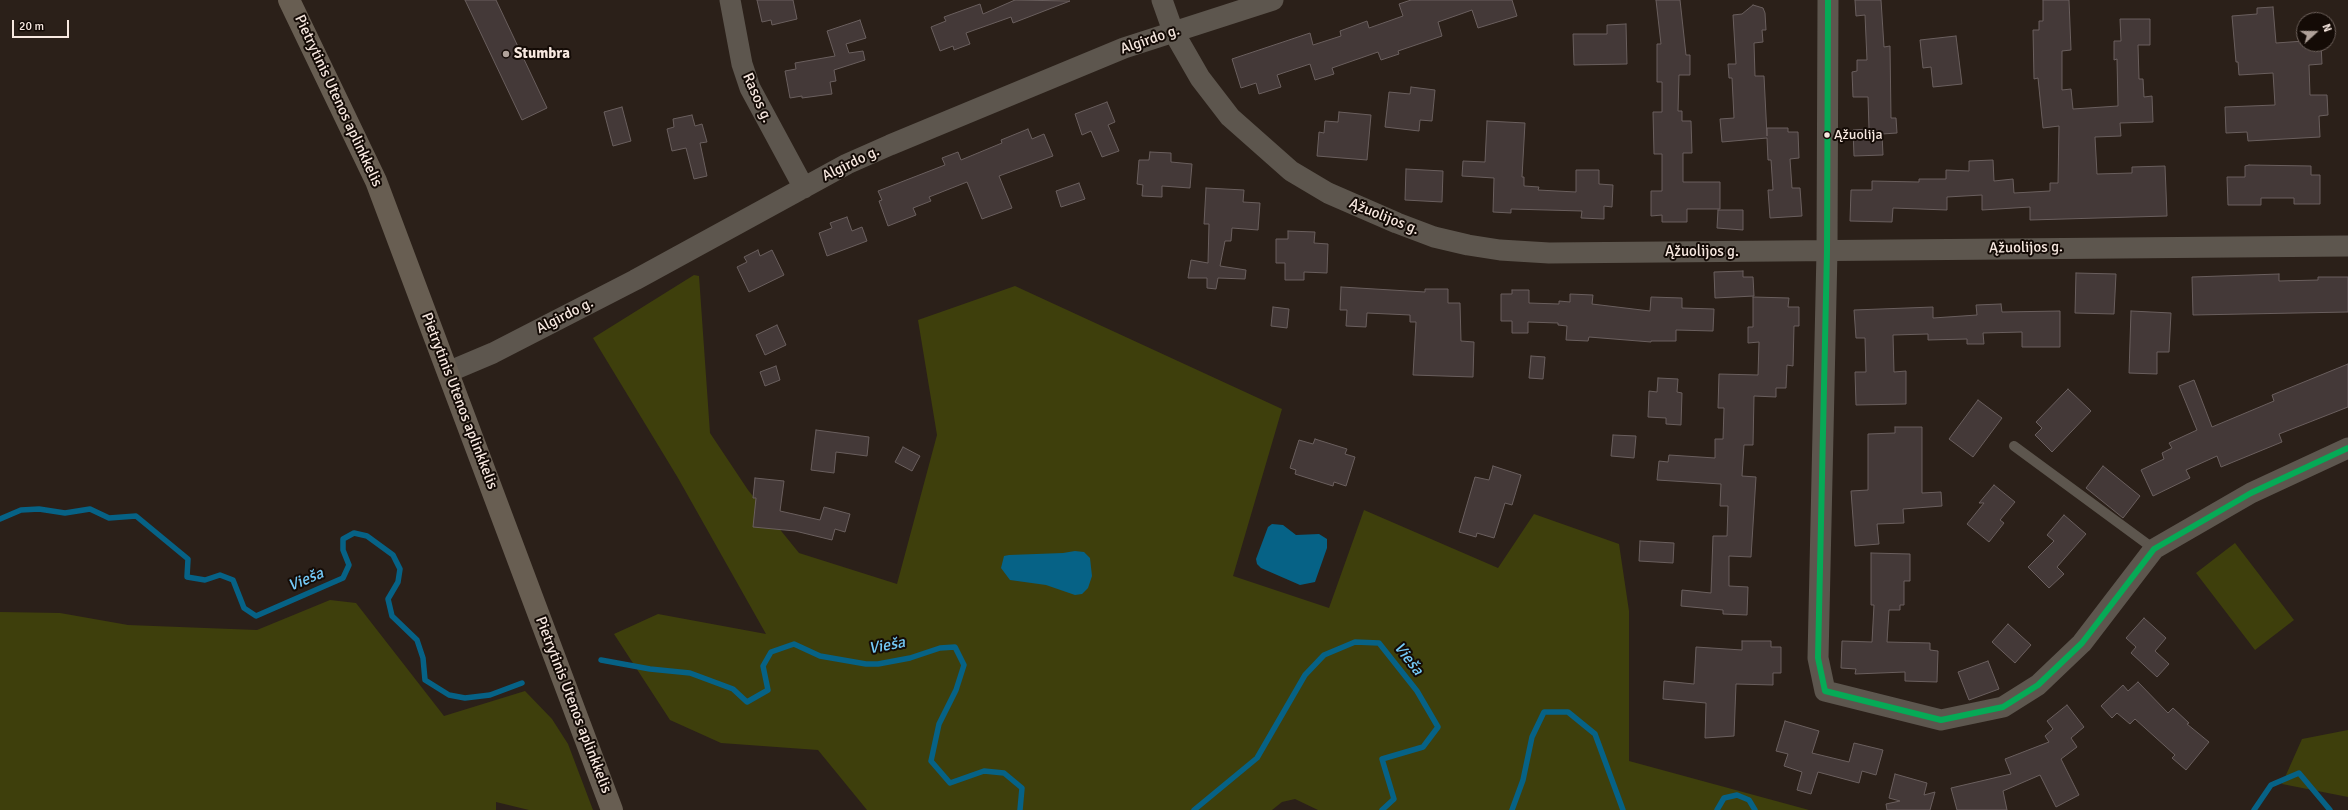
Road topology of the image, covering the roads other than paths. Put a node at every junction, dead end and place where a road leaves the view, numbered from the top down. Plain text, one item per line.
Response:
1 (289, 0) edge
2 (730, 0) edge
3 (1162, 0) edge
4 (1273, 0) edge
5 (1828, 0) edge
6 (1173, 31) junction
7 (804, 188) junction
8 (2348, 246) edge
9 (1827, 251) junction
10 (448, 372) junction
11 (2014, 446) dead end
12 (2348, 448) edge
13 (2154, 549) junction
14 (612, 810) edge

1 - 10 highway, Pietrytinis Utenos aplinkkelis
2 - 7 street, Rasos g.
3 - 6 street, Ąžuolijos g.
4 - 6 street, Algirdo g.
5 - 9 street
6 - 7 street, Algirdo g.
6 - 9 street, Ąžuolijos g.
7 - 10 street, Algirdo g.
8 - 9 street, Ąžuolijos g.
9 - 13 street
10 - 14 highway, Pietrytinis Utenos aplinkkelis
11 - 13 lane
12 - 13 street

